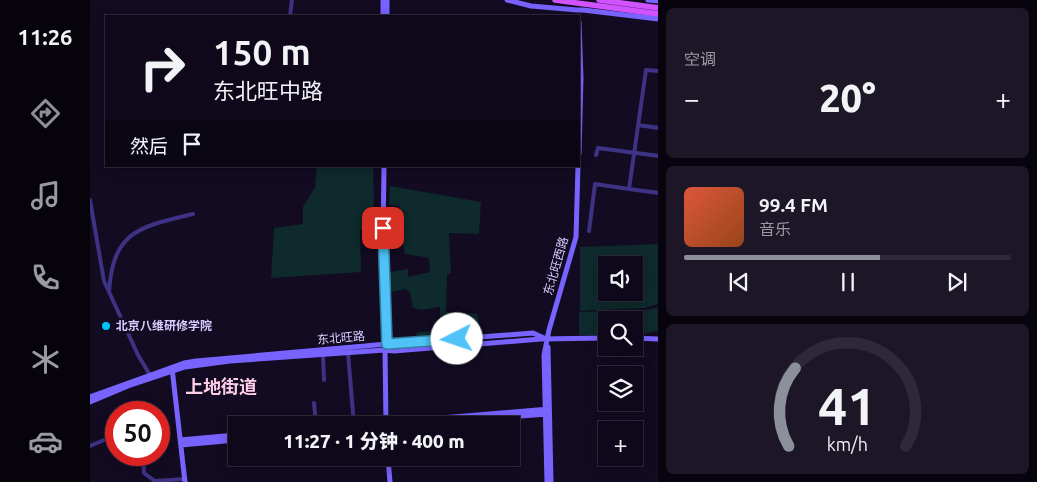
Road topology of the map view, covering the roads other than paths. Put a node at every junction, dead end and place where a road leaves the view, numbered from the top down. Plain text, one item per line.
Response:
1 (292, 0) edge
2 (383, 0) edge
3 (388, 0) edge
4 (507, 0) edge
5 (555, 0) edge
6 (648, 0) edge
7 (574, 1) edge
8 (658, 1) edge
9 (599, 3) edge
10 (658, 8) edge
11 (577, 13) edge
12 (614, 14) junction
13 (658, 14) edge
14 (290, 15) edge
15 (383, 15) edge
16 (387, 15) edge
17 (658, 19) edge
18 (580, 50) edge
19 (658, 71) edge
20 (580, 116) edge
21 (638, 125) junction
22 (658, 128) edge
23 (634, 153) junction
24 (596, 155) dead end
25 (658, 156) edge
26 (384, 167) edge
27 (578, 167) edge
28 (630, 189) junction
29 (658, 193) edge
30 (90, 200) edge
31 (193, 214) dead end
32 (589, 231) dead end
33 (109, 294) junction
34 (598, 338) edge
35 (643, 338) edge
36 (547, 339) junction
37 (658, 339) edge
38 (386, 347) junction
39 (348, 353) junction
40 (323, 355) junction
41 (172, 369) junction
42 (150, 375) junction
43 (324, 380) dead end
44 (90, 397) edge
45 (90, 402) edge
46 (314, 402) dead end
47 (547, 412) junction
48 (315, 416) edge
49 (353, 416) edge
50 (387, 416) edge
51 (494, 416) edge
52 (504, 416) edge
53 (228, 436) edge
54 (105, 440) edge
55 (228, 440) edge
56 (180, 442) junction
57 (90, 446) edge
58 (144, 466) edge
59 (389, 466) edge
60 (184, 480) edge
61 (390, 482) edge
62 (547, 482) edge
63 (551, 482) edge

1 - 14 street
2 - 15 street
3 - 16 street
4 - 11 street
5 - 7 main road
6 - 8 street
7 - 9 main road
7 - 11 street
9 - 10 main road
9 - 12 street
9 - 13 main road
11 - 12 street
12 - 17 street
18 - 20 street
19 - 21 street
21 - 22 street
21 - 23 street
23 - 24 street
23 - 25 street
23 - 28 street
26 - 38 street
27 - 36 street, 东北旺西路
28 - 29 street
28 - 32 street
30 - 33 street
31 - 33 street
33 - 42 street
34 - 36 street, 东北旺路
35 - 37 street
36 - 38 street, 东北旺路
36 - 47 street, 东北旺西路
38 - 39 street, 东北旺路
38 - 41 street, 东北旺路
38 - 50 street
39 - 40 street, 东北旺路
39 - 49 street
40 - 41 street, 东北旺路
40 - 43 street
41 - 42 street
41 - 45 street
41 - 56 street
42 - 44 street
46 - 48 street
47 - 51 street
47 - 52 street
47 - 62 street, 东北旺西路
47 - 63 street, 东北旺西路
53 - 56 street
54 - 57 street
55 - 56 street
56 - 60 street
58 - 60 street
59 - 61 street

